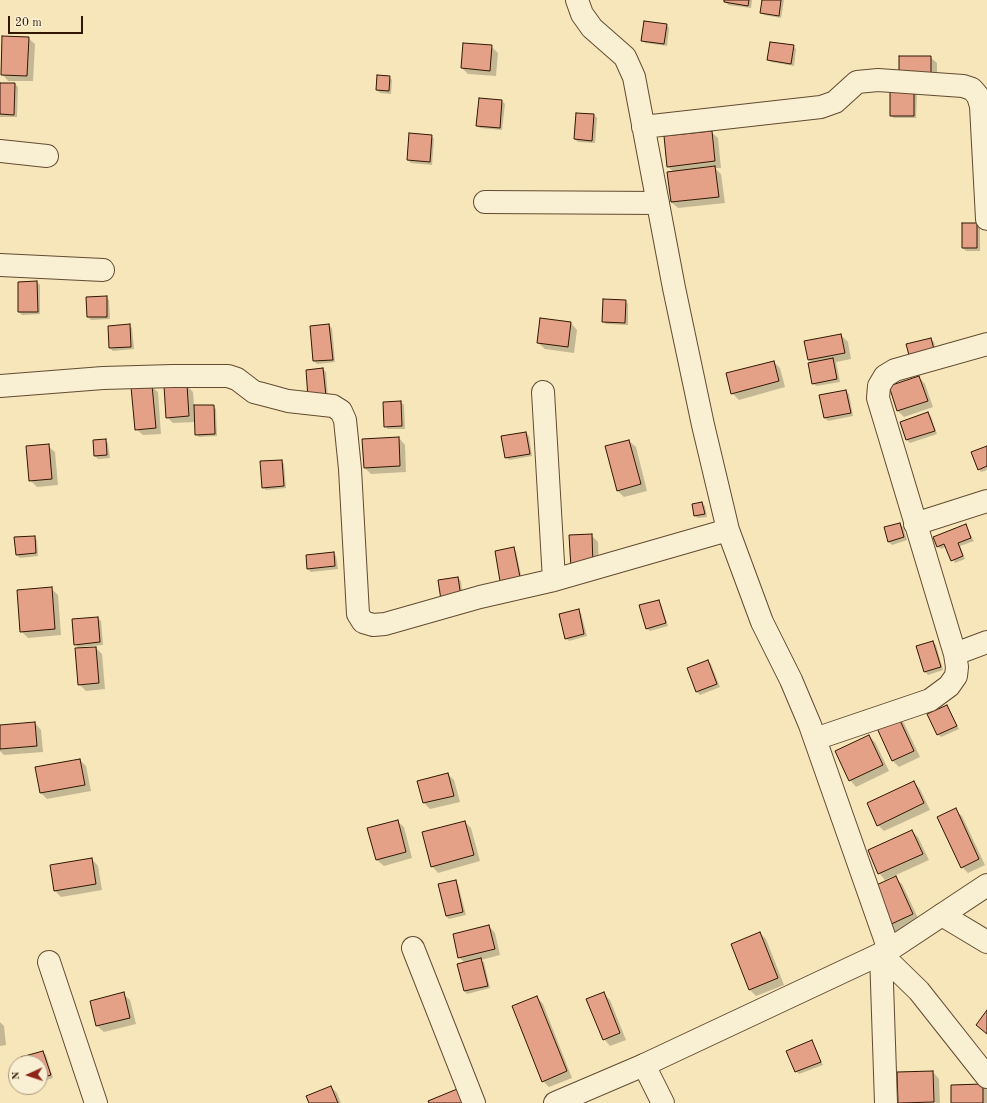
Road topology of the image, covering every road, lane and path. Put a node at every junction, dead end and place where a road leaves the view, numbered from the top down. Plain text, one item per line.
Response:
1 (577, 0) edge
2 (643, 127) junction
3 (0, 151) edge
4 (47, 156) dead end
5 (485, 202) dead end
6 (658, 203) junction
7 (986, 219) edge
8 (0, 265) edge
9 (103, 270) dead end
10 (987, 344) edge
11 (0, 386) edge
12 (543, 392) dead end
13 (987, 501) edge
14 (915, 524) junction
15 (728, 530) junction
16 (554, 580) junction
17 (987, 642) edge
18 (954, 654) junction
19 (815, 738) junction
20 (987, 885) edge
21 (942, 915) junction
22 (987, 942) edge
23 (413, 948) dead end
24 (885, 952) junction
25 (49, 962) dead end
26 (644, 1066) junction
27 (987, 1077) edge
28 (96, 1103) edge
29 (474, 1103) edge
30 (555, 1103) edge
31 (663, 1103) edge
32 (886, 1103) edge

1 - 2 street
2 - 6 street
2 - 7 street
3 - 4 street
5 - 6 street
6 - 15 street
8 - 9 street
10 - 14 street
11 - 16 street
12 - 16 street
13 - 14 street
14 - 18 street
15 - 16 street
15 - 19 street
17 - 18 street
18 - 19 street
19 - 24 street
20 - 21 street
21 - 22 street
21 - 24 street
23 - 29 street
24 - 26 street
24 - 27 street
24 - 32 street
25 - 28 street
26 - 30 street
26 - 31 street

